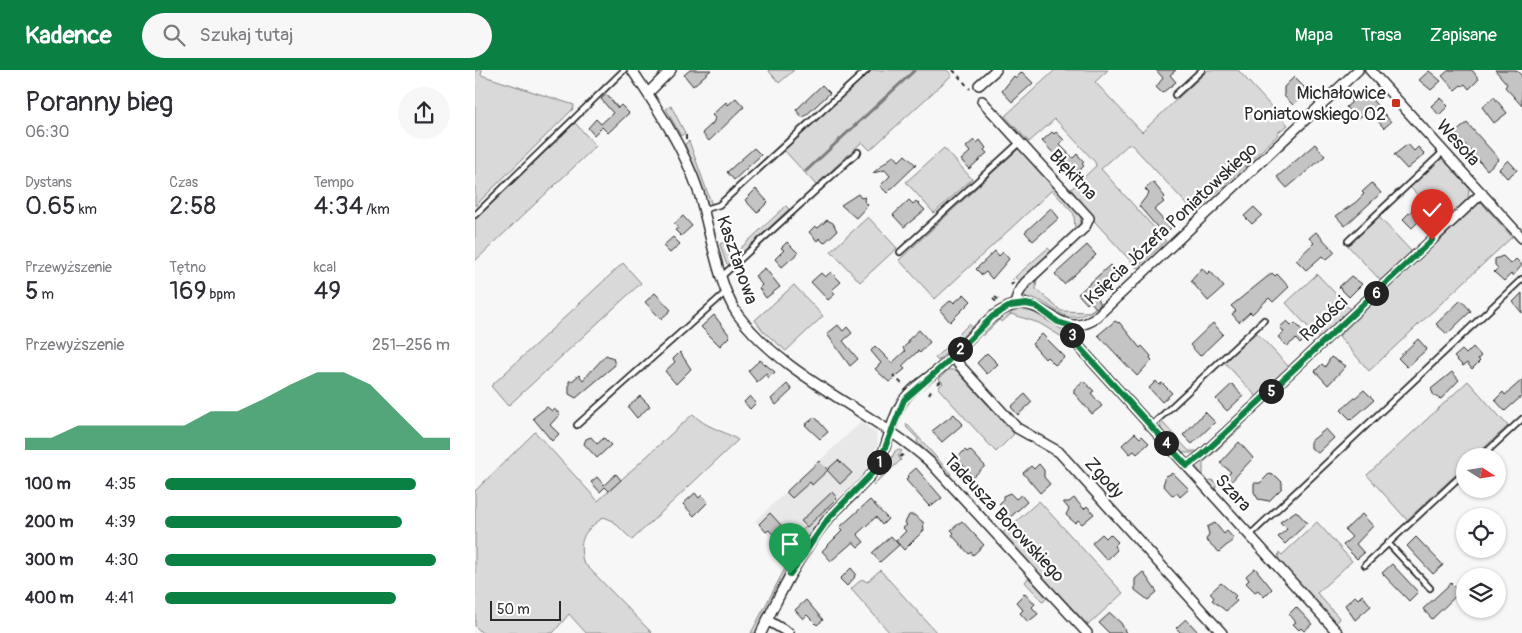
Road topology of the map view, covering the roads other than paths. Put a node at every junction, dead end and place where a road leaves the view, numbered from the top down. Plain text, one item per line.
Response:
1 (624, 70) edge
2 (632, 70) edge
3 (671, 70) edge
4 (867, 70) edge
5 (996, 70) edge
6 (1202, 70) edge
7 (1358, 70) edge
8 (1370, 70) edge
9 (979, 85) dead end
10 (648, 93) junction
11 (1175, 95) dead end
12 (982, 101) road end
13 (1020, 142) junction
14 (1444, 151) junction
15 (858, 152) dead end
16 (1482, 193) junction
17 (703, 210) junction
18 (475, 215) edge
19 (1522, 238) edge
20 (1348, 241) dead end
21 (900, 252) dead end
22 (722, 276) junction
23 (1522, 279) edge
24 (727, 291) junction
25 (1015, 304) junction
26 (1264, 320) dead end
27 (1071, 326) junction
28 (952, 357) junction
29 (1522, 419) edge
30 (577, 425) dead end
31 (1151, 426) junction
32 (891, 431) junction
33 (1491, 448) edge
34 (1187, 466) junction
35 (1456, 480) edge
36 (1250, 535) junction
37 (1388, 543) junction
38 (1365, 565) dead end
39 (1430, 588) dead end
40 (767, 620) junction
41 (761, 633) edge
42 (789, 633) edge
43 (1087, 633) edge
44 (1222, 633) edge
45 (1338, 633) edge

1 - 18 lane
2 - 10 street, Kasztanowa
3 - 10 street
4 - 17 lane
5 - 9 street
6 - 11 lane
7 - 27 street, Księcia Józefa Poniatowskiego
8 - 14 street, Wesoła
10 - 17 street, Kasztanowa
12 - 13 street, Błękitna
13 - 21 lane
13 - 25 street, Błękitna
14 - 16 street, Wesoła
14 - 20 lane
15 - 22 lane
16 - 19 street, Wesoła
16 - 34 street, Radości
17 - 22 street, Kasztanowa
22 - 24 street, Kasztanowa
23 - 36 lane
24 - 30 lane
24 - 32 street, Kasztanowa
25 - 27 street
25 - 28 street
26 - 31 lane
27 - 31 street, Szara
28 - 32 street
28 - 44 street, Zgody
29 - 33 lane
31 - 34 street, Szara
32 - 40 street
32 - 43 street, Tadeusza Borowskiego
34 - 36 street, Szara
35 - 37 lane
36 - 45 street, Szara
37 - 38 lane
37 - 39 lane
40 - 41 street
40 - 42 street

